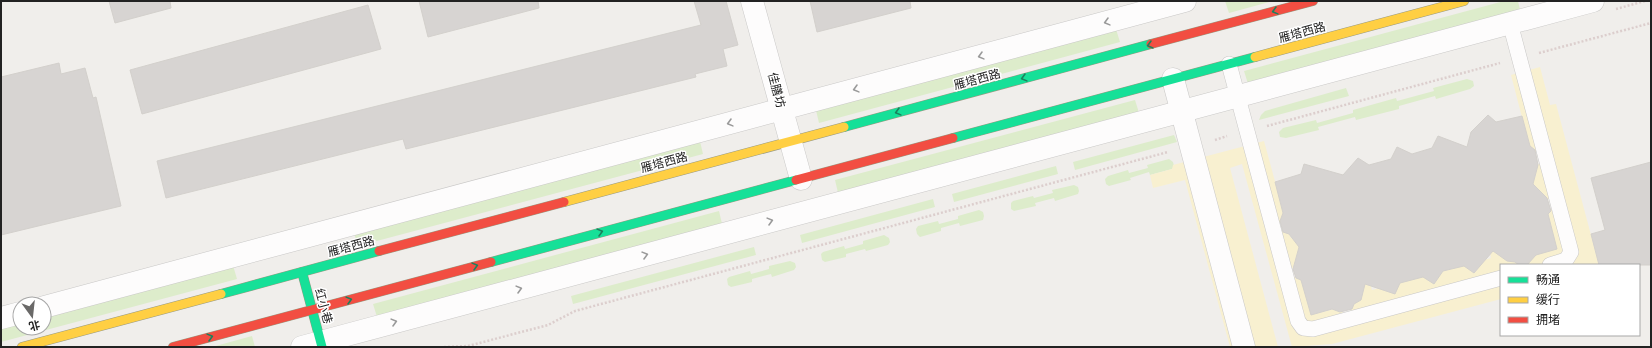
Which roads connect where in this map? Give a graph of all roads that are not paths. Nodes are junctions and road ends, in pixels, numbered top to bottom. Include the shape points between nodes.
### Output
1 (752, 1) edge
2 (1185, 1) edge
3 (1313, 1) edge
4 (1464, 1) edge
5 (1593, 1) edge
6 (1510, 23) junction
7 (1229, 64) junction
8 (1172, 79) junction
9 (1238, 96) junction
10 (782, 109) junction
11 (1181, 111) junction
12 (791, 141) junction
13 (801, 179) junction
14 (1553, 264) edge
15 (302, 272) junction
16 (1500, 278) edge
17 (52, 305) edge
18 (312, 310) junction
19 (12, 315) edge
20 (1, 318) edge
21 (315, 345) edge
22 (22, 347) edge
23 (172, 347) edge
24 (1244, 347) edge

1 - 10 street, 佳膳坊
2 -> 10 street
3 -> 12 main road, 雁塔西路
4 - 7 main road, 雁塔西路
5 - 6 street
6 - 9 street
6 - 14 lane via 1571,252 1566,260
7 - 8 main road, 雁塔西路
7 - 9 lane
8 - 11 street
8 - 13 main road, 雁塔西路
9 - 11 street
9 - 16 lane via 1298,320 1303,328 1313,329
10 - 12 street, 佳膳坊
10 -> 17 street
21 -> 11 street
11 - 24 street
12 - 13 street, 佳膳坊
12 - 15 main road, 雁塔西路
18 -> 13 main road, 雁塔西路
15 - 18 main road, 红小巷
15 - 22 main road, 雁塔西路
18 - 21 main road, 红小巷
23 -> 18 main road, 雁塔西路
19 - 20 street

